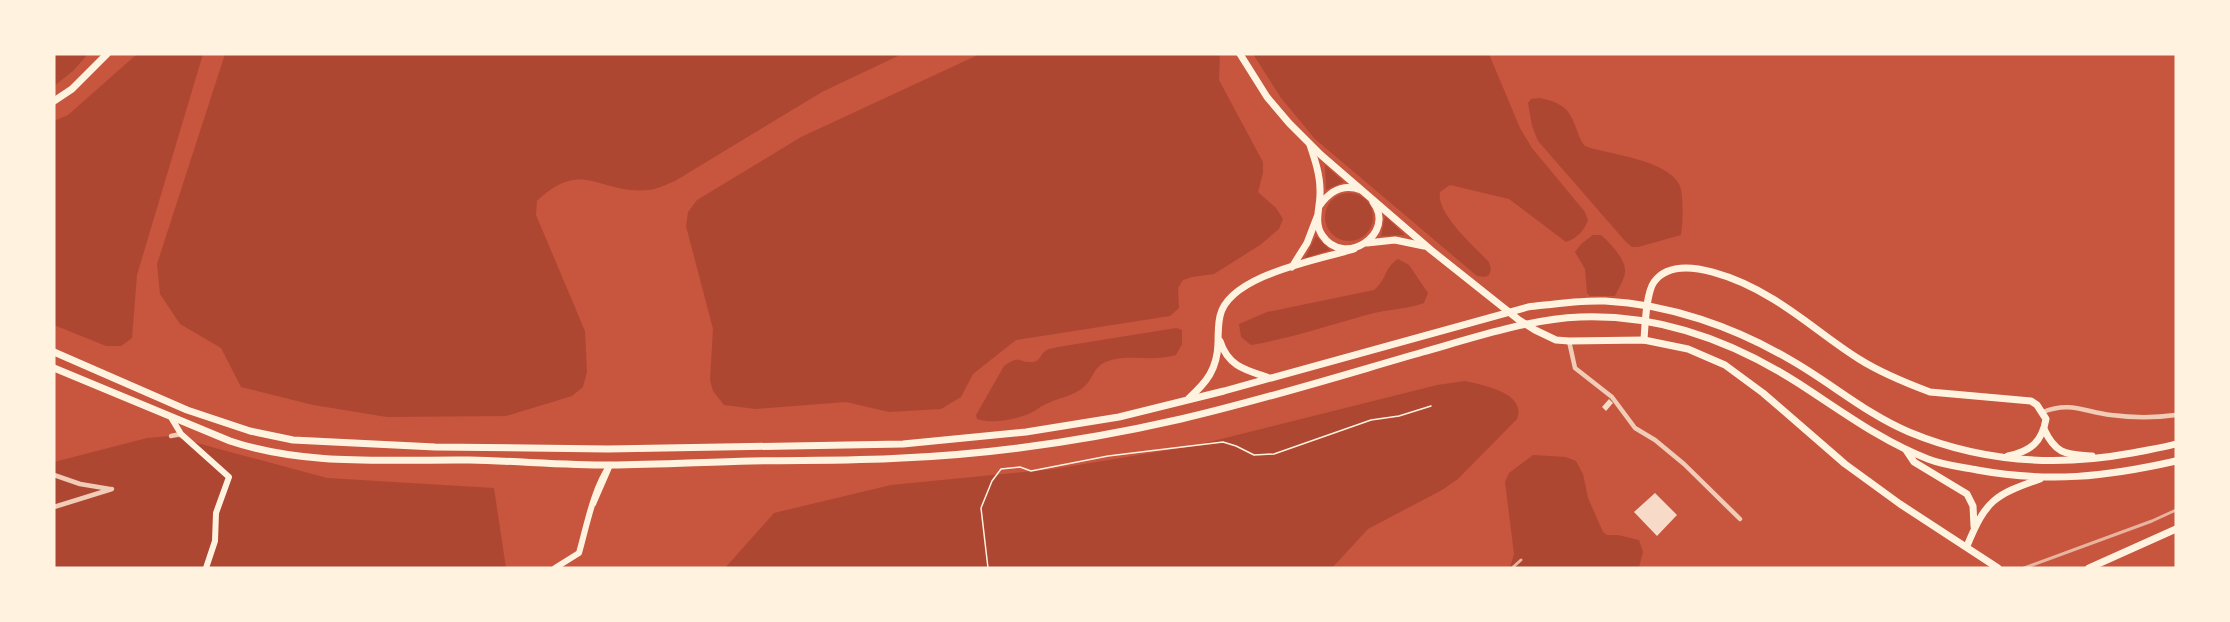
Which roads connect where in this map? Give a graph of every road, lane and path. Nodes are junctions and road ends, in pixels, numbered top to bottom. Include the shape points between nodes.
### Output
1 (107, 54) edge
2 (1240, 54) edge
3 (54, 101) edge
4 (1309, 143) junction
5 (1368, 194) junction
6 (1320, 205) junction
7 (1317, 217) junction
8 (1367, 243) junction
9 (1354, 249) junction
10 (1431, 250) junction
11 (1292, 267) junction
12 (1218, 335) junction
13 (1644, 340) junction
14 (1569, 342) junction
15 (54, 352) edge
16 (54, 368) edge
17 (1268, 377) junction
18 (1187, 400) junction
19 (1431, 406) dead end
20 (2043, 412) junction
21 (2176, 414) edge
22 (172, 418) junction
23 (2044, 429) junction
24 (181, 434) junction
25 (171, 436) dead end
26 (2176, 444) edge
27 (1904, 448) junction
28 (2000, 458) junction
29 (2104, 458) junction
30 (2176, 461) edge
31 (610, 465) junction
32 (54, 475) edge
33 (2044, 478) junction
34 (54, 507) edge
35 (1740, 519) dead end
36 (1974, 526) junction
37 (2176, 529) edge
38 (1967, 546) junction
39 (206, 568) edge
40 (555, 568) edge
41 (988, 568) edge
42 (1998, 568) edge
43 (2089, 568) edge

1 - 3 main road
2 - 4 main road via 1267,97
4 - 5 main road
4 - 6 main road via 1319,177
5 - 6 main road via 1346,187 1326,196
5 - 8 main road via 1379,219 1376,232
5 - 10 main road
6 - 7 main road
7 - 9 main road via 1328,242
7 - 11 main road
8 - 9 main road
8 - 10 main road via 1402,241
9 - 11 main road
10 - 14 main road via 1527,325 1556,340
11 - 12 main road via 1244,285 1232,295 1222,310
12 - 17 main road via 1226,356 1234,364
12 - 18 main road via 1214,370
13 - 14 main road
13 - 20 main road via 1651,288 1660,276 1681,268 1711,271 1773,299 1860,360 1896,378 1930,392 2031,401
13 - 38 main road via 1688,349 1725,365 1845,464
14 - 35 street via 1575,368 1612,397 1635,428 1684,464
15 - 18 main road via 187,410 234,426 293,440 362,445 618,449 903,444 1070,426
16 - 22 main road
17 - 18 main road
17 - 28 main road via 1528,307 1573,302 1628,303 1718,325 1789,358 1854,402 1909,432
19 - 41 path via 1371,420 1274,454 1254,455 1223,442 1108,456 1031,471 1020,467 1001,469 981,508
20 - 21 street via 2073,407 2147,419
20 - 23 main road
22 - 24 main road
22 - 31 main road via 247,447 311,457
23 - 28 main road via 2030,450
23 - 29 main road via 2057,450
24 - 25 street
24 - 39 main road via 229,477 216,513 215,541
26 - 29 main road
27 - 31 main road via 1744,352 1681,328 1626,317 1577,317 1455,342 1226,408 1051,445 904,458
27 - 33 main road via 1932,461 1997,474
27 - 36 main road via 1914,462 1967,494 1973,506
28 - 29 main road
30 - 33 main road via 2080,478
31 - 40 main road via 579,553
32 - 34 street via 112,489
33 - 36 main road via 2006,491 1993,500
36 - 38 main road
37 - 43 main road
38 - 42 main road

